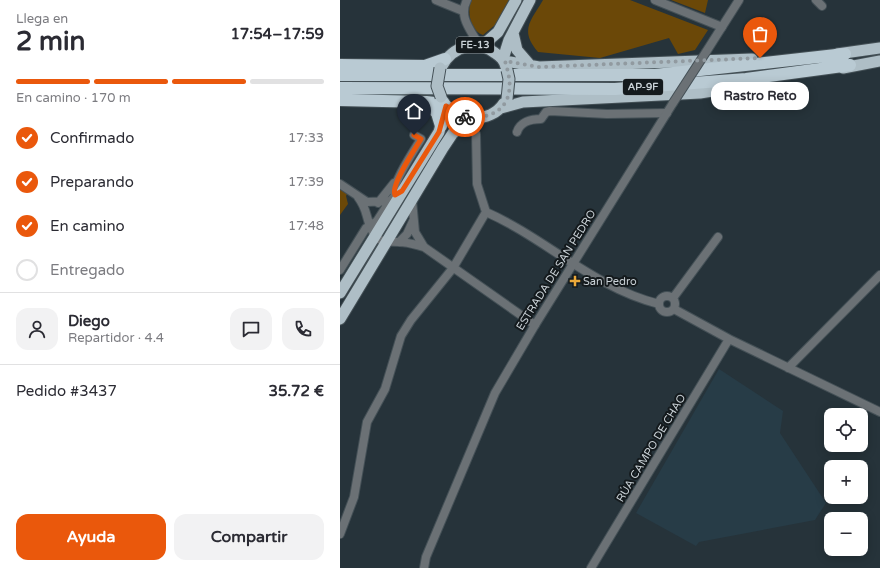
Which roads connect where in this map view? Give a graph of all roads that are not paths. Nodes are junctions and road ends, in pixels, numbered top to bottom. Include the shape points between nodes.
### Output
1 (436, 0) edge
2 (467, 0) edge
3 (516, 0) edge
4 (530, 0) edge
5 (655, 0) edge
6 (739, 0) edge
7 (816, 0) edge
8 (822, 6) dead end
9 (463, 11) junction
10 (468, 26) junction
11 (722, 27) junction
12 (513, 33) junction
13 (480, 45) junction
14 (465, 47) junction
15 (880, 48) edge
16 (845, 54) junction
17 (880, 61) edge
18 (505, 63) junction
19 (340, 65) edge
20 (530, 65) junction
21 (850, 65) junction
22 (440, 68) junction
23 (340, 75) edge
24 (340, 88) edge
25 (441, 99) junction
26 (340, 100) edge
27 (426, 102) junction
28 (504, 103) junction
29 (667, 113) junction
30 (473, 118) junction
31 (441, 126) junction
32 (517, 132) dead end
33 (476, 134) dead end
34 (414, 135) dead end
35 (340, 184) edge
36 (396, 192) junction
37 (358, 197) junction
38 (412, 200) junction
39 (378, 203) junction
40 (486, 212) junction
41 (413, 221) junction
42 (369, 222) junction
43 (375, 236) junction
44 (718, 237) dead end
45 (399, 242) junction
46 (387, 243) junction
47 (424, 247) junction
48 (573, 264) junction
49 (454, 268) junction
50 (340, 270) edge
51 (880, 275) edge
52 (340, 293) edge
53 (673, 298) junction
54 (659, 304) junction
55 (674, 308) junction
56 (340, 319) edge
57 (535, 325) junction
58 (728, 339) junction
59 (788, 368) junction
60 (880, 412) edge
61 (340, 534) edge
62 (424, 568) edge
63 (591, 568) edge

1 - 9 street
2 - 9 street
3 - 13 highway via 498,32
4 - 12 highway
5 - 11 street
6 - 11 street, ESTRADA DE SAN PEDRO
7 - 8 street
9 - 10 street
10 - 13 street
10 - 14 street
11 - 29 street, ESTRADA DE SAN PEDRO, bridge
12 - 18 highway
12 - 20 highway via 516,50
13 - 14 highway, FE-13
13 - 18 highway, FE-13 via 490,49
14 - 22 highway, FE-13 via 451,53
15 - 16 highway
16 - 20 highway via 650,64 539,67
16 - 22 highway, AP-9F via 655,75
17 - 21 highway
18 - 20 highway
18 - 28 highway, bridge via 509,79
19 - 22 highway
21 - 25 highway, AP-9F via 746,79
21 - 28 highway via 822,74 700,93
22 - 23 highway, AP-9F
22 - 25 highway, bridge via 437,86
24 - 25 highway, AP-9F
25 - 27 highway
25 - 30 highway via 463,116
25 - 31 highway
26 - 27 highway
27 - 31 highway via 437,113
28 - 30 highway via 489,116
29 - 32 street via 607,114 550,111 541,119 527,122 518,128
29 - 48 street, ESTRADA DE SAN PEDRO
30 - 38 highway via 453,133
31 - 36 highway
33 - 40 street via 477,184
34 - 36 street via 421,139
35 - 37 street
36 - 39 street
36 - 39 street
36 - 42 street via 377,221
36 - 43 highway
37 - 39 street via 367,202
37 - 42 street via 365,207
38 - 41 street
38 - 46 highway
39 - 42 street via 370,210
40 - 48 street via 505,220
40 - 49 street
41 - 45 street via 407,234
41 - 47 street via 418,239
42 - 43 street
42 - 50 street
43 - 46 street
43 - 52 highway
44 - 53 street
45 - 46 street
45 - 47 street
46 - 56 highway
47 - 49 street
48 - 54 street via 642,300
48 - 57 street, ESTRADA DE SAN PEDRO
49 - 57 street
49 - 61 street via 401,336 385,389 367,422 354,497
51 - 59 street
53 - 54 street via 664,296
53 - 55 street
54 - 55 street via 660,309 665,312 670,312
55 - 58 street
57 - 62 street, ESTRADA DE SAN PEDRO via 495,393 426,557
58 - 59 street
58 - 63 street, RÚA CAMPO DE CHAO
59 - 60 street

